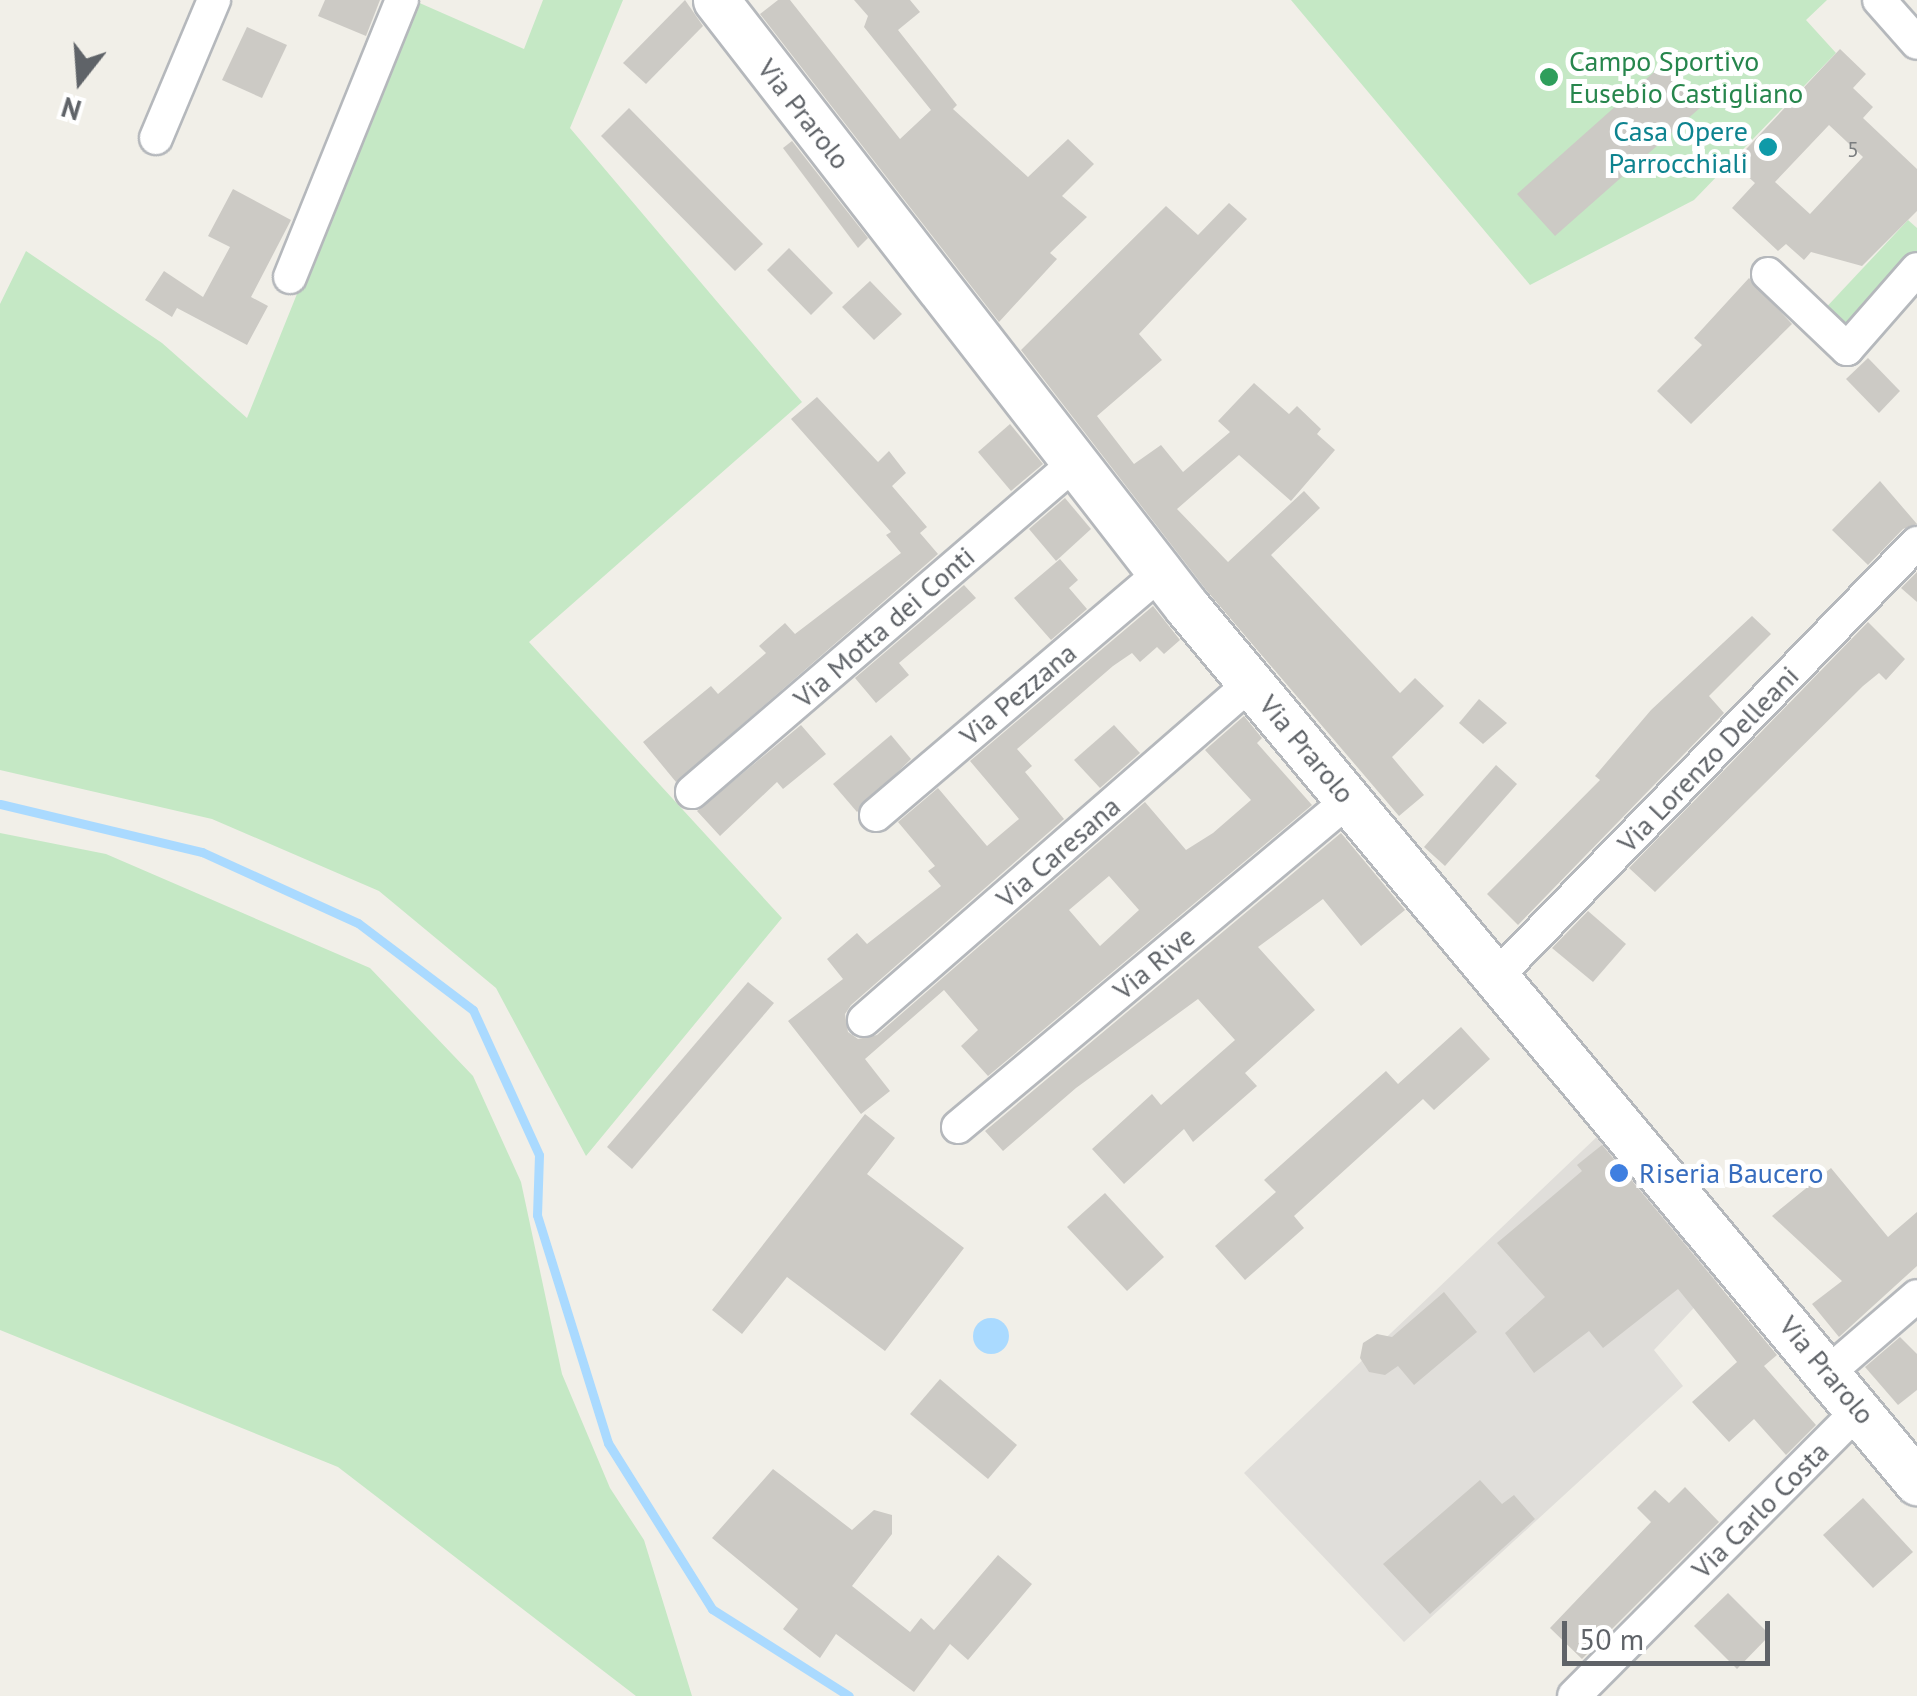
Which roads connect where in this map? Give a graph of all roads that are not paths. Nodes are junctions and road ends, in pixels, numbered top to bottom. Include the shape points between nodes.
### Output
1 (214, 0) edge
2 (402, 0) edge
3 (716, 0) edge
4 (1897, 8) edge
5 (1917, 43) edge
6 (156, 138) dead end
7 (1917, 269) edge
8 (1768, 274) dead end
9 (290, 277) dead end
10 (1076, 462) junction
11 (1917, 543) edge
12 (1160, 574) junction
13 (1252, 684) junction
14 (692, 792) dead end
15 (1350, 799) junction
16 (876, 815) dead end
17 (1498, 975) junction
18 (864, 1020) dead end
19 (958, 1127) dead end
20 (1917, 1296) edge
21 (1830, 1372) junction
22 (1860, 1409) junction
23 (1917, 1482) edge
24 (1574, 1696) edge

1 - 6 street
2 - 9 street
3 - 10 street, Via Prarolo
4 - 5 street
7 - 8 street via 1847,349
10 - 12 street, Via Prarolo
10 - 14 street, Via Motta dei Conti
11 - 17 street, Via Lorenzo Delleani
12 - 13 street, Via Prarolo
12 - 16 street, Via Pezzana
13 - 15 street, Via Prarolo
13 - 18 street, Via Caresana
15 - 17 street, Via Prarolo
15 - 19 street, Via Rive
17 - 21 street, Via Prarolo
20 - 21 street
21 - 22 street, Via Prarolo
22 - 23 street, Via Prarolo
22 - 24 street, Via Carlo Costa

